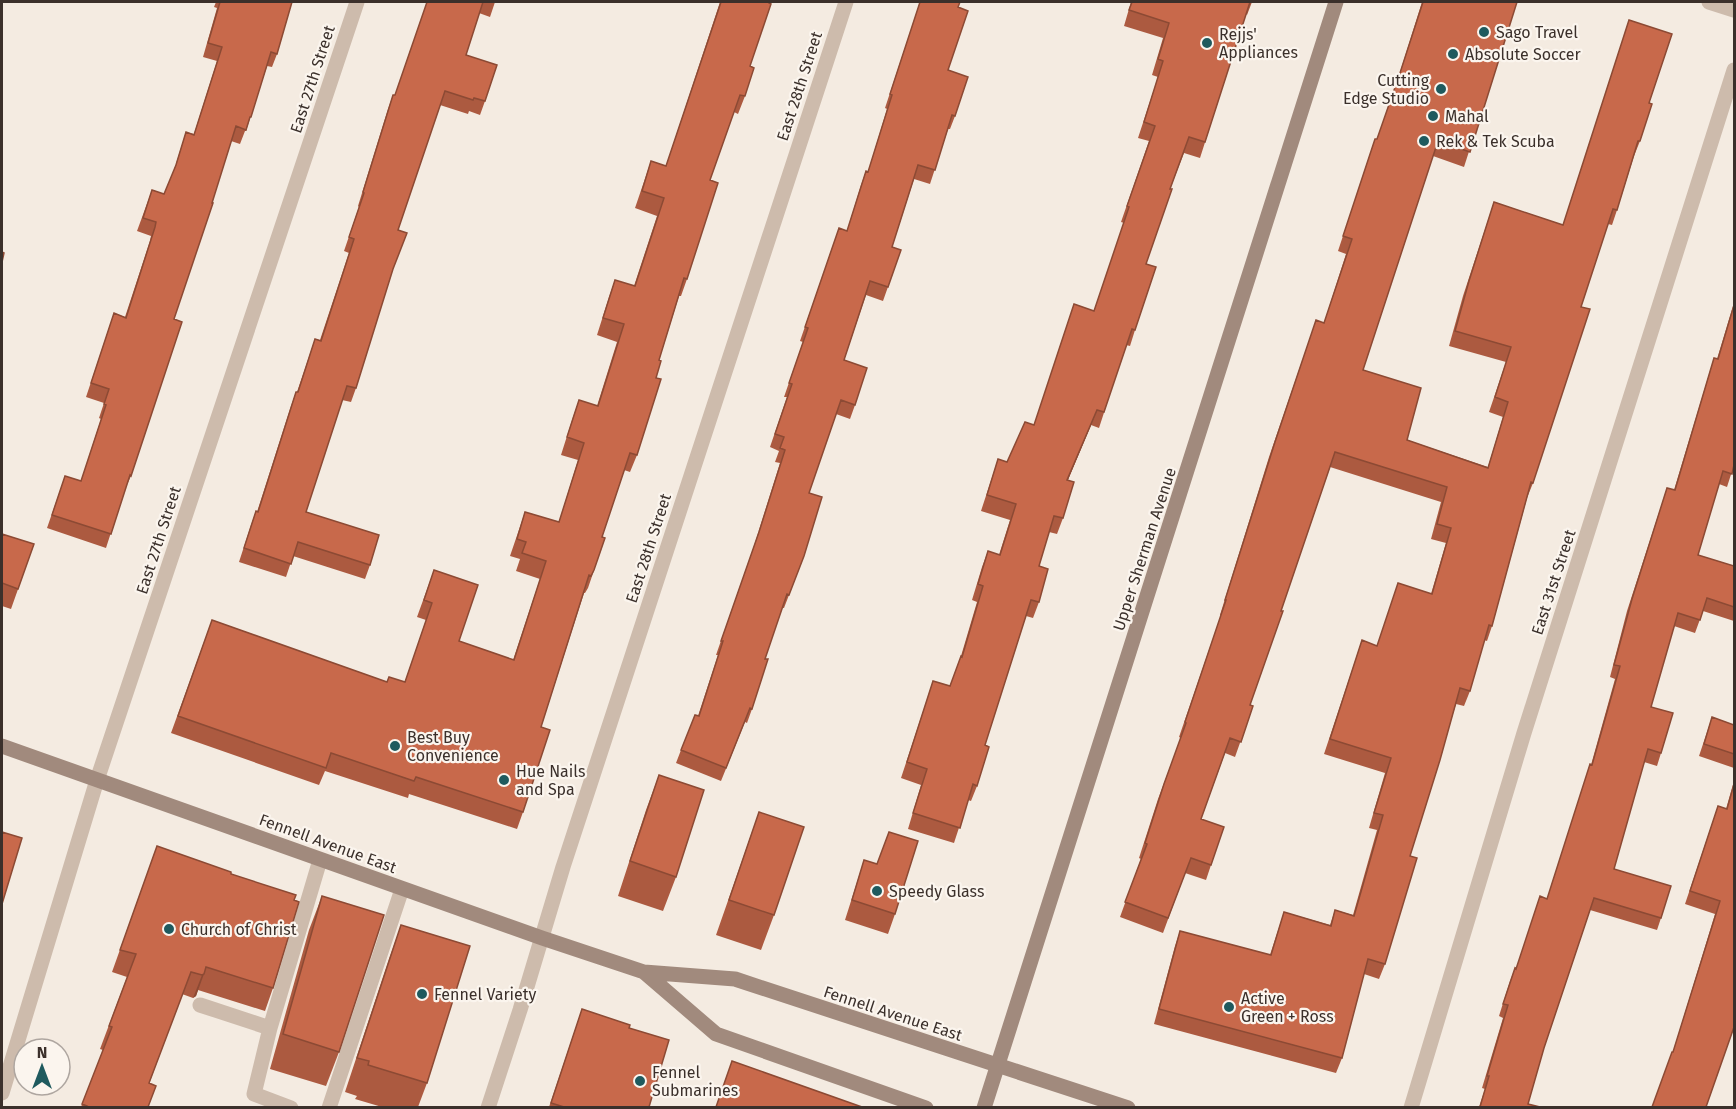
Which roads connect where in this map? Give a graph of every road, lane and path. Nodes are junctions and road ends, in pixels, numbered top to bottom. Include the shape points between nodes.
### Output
1 (357, 2) edge
2 (846, 2) edge
3 (1336, 2) edge
4 (1709, 2) edge
5 (1734, 10) edge
6 (1734, 70) edge
7 (2, 746) edge
8 (97, 780) junction
9 (320, 860) junction
10 (402, 889) junction
11 (542, 938) junction
12 (644, 972) junction
13 (200, 1005) dead end
14 (270, 1028) junction
15 (998, 1066) junction
16 (2, 1093) edge
17 (291, 1107) edge
18 (329, 1107) edge
19 (488, 1107) edge
20 (926, 1107) edge
21 (984, 1107) edge
22 (1128, 1107) edge
23 (1411, 1107) edge

1 - 8 street, East 27th Street
2 - 11 street, East 28th Street
3 - 15 main road, Upper Sherman Avenue
4 - 5 street
6 - 23 street, East 31st Street via 1524,733
7 - 8 main road, Fennell Avenue East
8 - 9 main road, Fennell Avenue East
8 - 16 street, East 27th Street
9 - 10 main road, Fennell Avenue East
9 - 14 street
10 - 11 main road, Fennell Avenue East
10 - 18 street
11 - 12 main road, Fennell Avenue East
11 - 19 street, East 28th Street
12 - 15 main road, Fennell Avenue East via 735,979
12 - 20 main road, Fennell Avenue East via 716,1035
13 - 14 street
14 - 17 street via 254,1094
15 - 21 main road, Upper Sherman Avenue
15 - 22 main road, Fennell Avenue East

